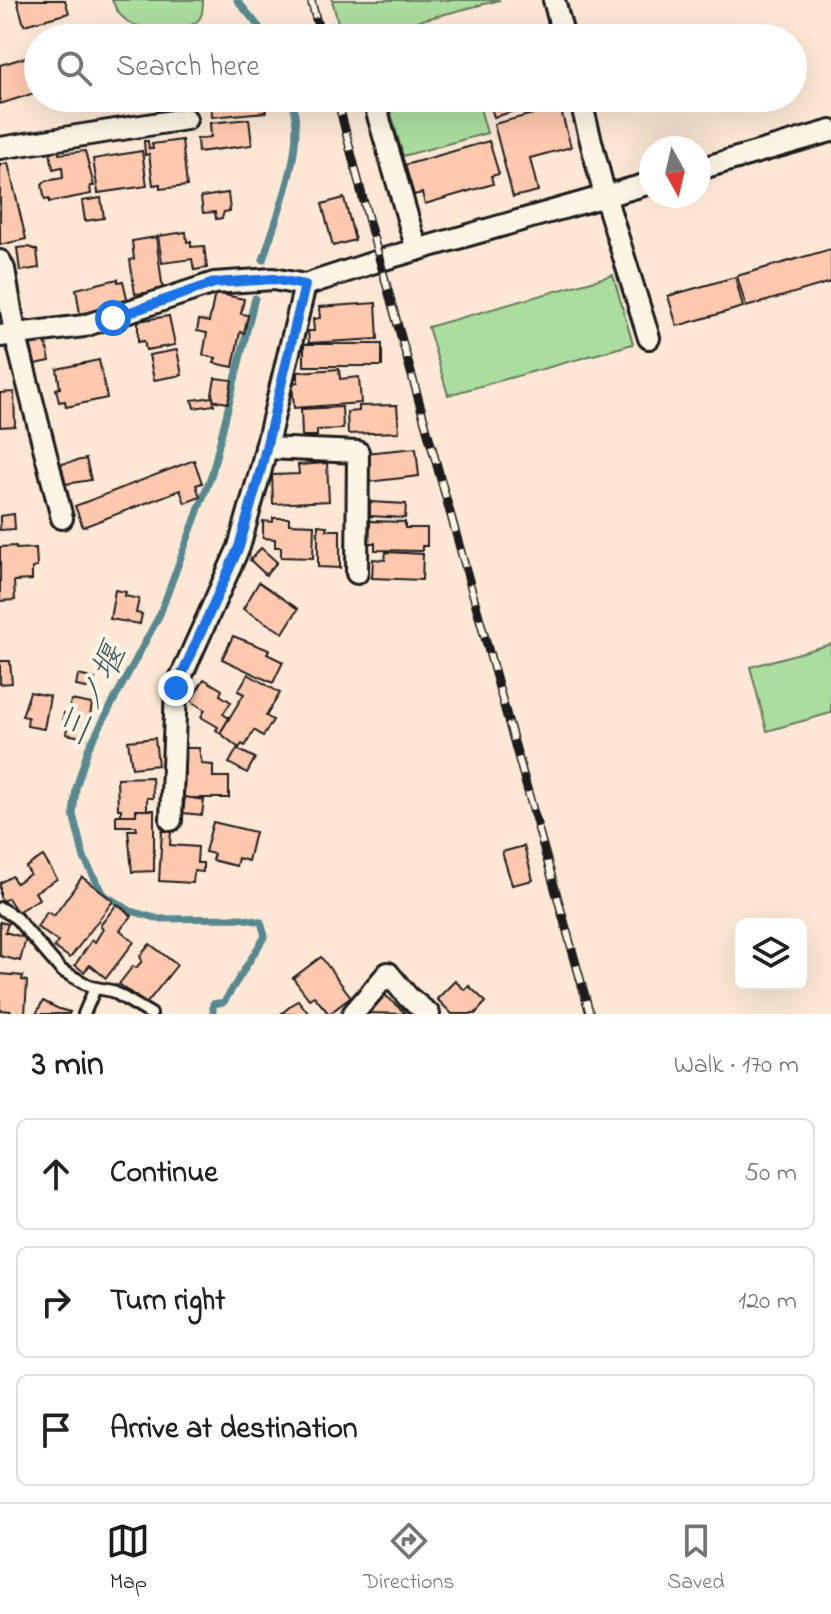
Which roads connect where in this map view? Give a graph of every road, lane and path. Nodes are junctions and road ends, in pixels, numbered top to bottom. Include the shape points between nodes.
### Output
1 (554, 0) edge
2 (560, 24) edge
3 (377, 112) dead end
4 (584, 112) edge
5 (186, 119) dead end
6 (831, 131) edge
7 (0, 148) edge
8 (711, 166) edge
9 (639, 186) edge
10 (605, 196) junction
11 (417, 250) junction
12 (0, 261) edge
13 (305, 285) junction
14 (8, 335) edge
15 (649, 338) dead end
16 (266, 448) junction
17 (62, 518) dead end
18 (357, 573) dead end
19 (171, 820) dead end
20 (0, 908) edge
21 (95, 988) junction
22 (84, 1014) edge
23 (151, 1014) edge
24 (353, 1014) edge
25 (429, 1014) edge

1 - 2 street
3 - 11 street
4 - 10 street
5 - 7 street
6 - 8 street
9 - 10 street
10 - 11 street
10 - 15 street
11 - 13 street
12 - 14 street
13 - 14 street via 273,279 214,283 84,326
13 - 16 street
14 - 17 street
16 - 18 street via 358,452
16 - 19 street via 239,547 176,688
20 - 21 lane via 16,918 61,970
21 - 22 lane
21 - 23 lane via 112,991
24 - 25 street via 388,973

